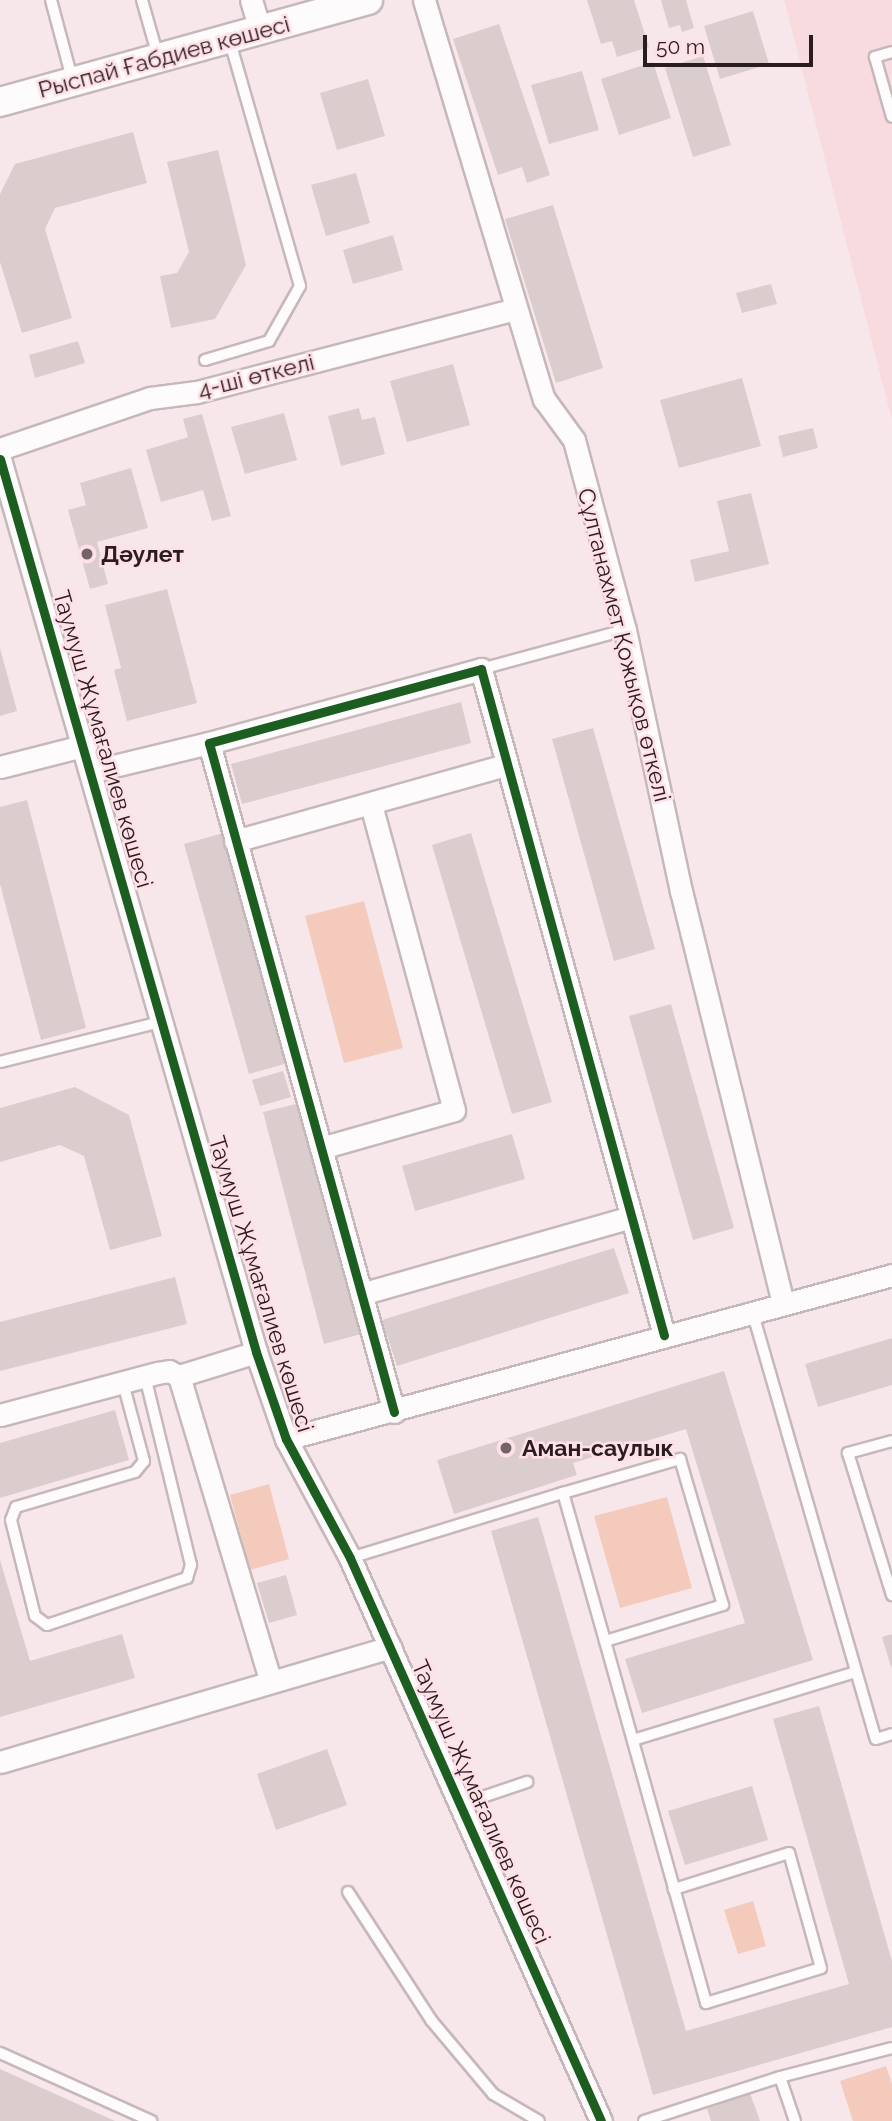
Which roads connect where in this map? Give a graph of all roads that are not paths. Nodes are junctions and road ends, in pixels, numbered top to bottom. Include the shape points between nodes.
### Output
1 (51, 0) edge
2 (142, 0) edge
3 (251, 0) edge
4 (369, 0) edge
5 (424, 0) edge
6 (260, 30) junction
7 (229, 39) junction
8 (892, 52) edge
9 (158, 58) junction
10 (73, 82) junction
11 (0, 102) edge
12 (892, 117) edge
13 (515, 309) junction
14 (205, 360) dead end
15 (0, 449) edge
16 (0, 459) edge
17 (625, 630) junction
18 (481, 669) junction
19 (209, 743) junction
20 (86, 745) junction
21 (505, 765) junction
22 (0, 767) edge
23 (93, 771) junction
24 (371, 805) junction
25 (234, 841) junction
26 (164, 1021) junction
27 (0, 1062) edge
28 (321, 1148) junction
29 (631, 1217) junction
30 (892, 1275) edge
31 (361, 1294) junction
32 (783, 1304) junction
33 (753, 1314) junction
34 (664, 1335) junction
35 (256, 1352) junction
36 (145, 1377) junction
37 (179, 1377) junction
38 (123, 1383) junction
39 (394, 1412) junction
40 (0, 1415) edge
41 (286, 1439) junction
42 (892, 1441) edge
43 (563, 1493) junction
44 (351, 1558) junction
45 (892, 1595) edge
46 (605, 1641) junction
47 (390, 1647) junction
48 (856, 1672) junction
49 (270, 1679) junction
50 (892, 1734) edge
51 (633, 1740) junction
52 (0, 1762) edge
53 (527, 1782) dead end
54 (461, 1804) junction
55 (674, 1889) junction
56 (348, 1892) dead end
57 (892, 2048) edge
58 (0, 2053) edge
59 (780, 2077) junction
60 (151, 2121) edge
61 (539, 2121) edge
62 (601, 2121) edge
63 (644, 2121) edge
64 (795, 2121) edge

1 - 10 lane
2 - 9 lane
3 - 6 street
4 - 6 street, Рыспай Ғабдиев көшесі
5 - 13 street, Сұлтанахмет Қожықов өткелі
6 - 7 street, Рыспай Ғабдиев көшесі
7 - 9 street, Рыспай Ғабдиев көшесі
7 - 14 lane via 300,286 269,341
8 - 12 lane via 875,57
9 - 10 street, Рыспай Ғабдиев көшесі
10 - 11 street, Рыспай Ғабдиев көшесі
13 - 15 street, 4-ші өткелі via 197,392 150,398
13 - 17 street, Сұлтанахмет Қожықов өткелі via 544,399 574,440
16 - 20 street, Таумуш Жұмағалиев көшесі
17 - 18 lane
17 - 32 street, Сұлтанахмет Қожықов өткелі via 681,891
18 - 19 street
18 - 21 street
19 - 23 street
19 - 25 street
20 - 22 street
20 - 23 street, Таумуш Жұмағалиев көшесі
21 - 24 street
21 - 29 street
23 - 26 street, Таумуш Жұмағалиев көшесі
24 - 25 street
24 - 28 street via 454,1110
25 - 28 street
26 - 27 lane
26 - 35 street, Таумуш Жұмағалиев көшесі
28 - 31 street
29 - 31 street
29 - 34 street
30 - 32 street
31 - 39 street
32 - 33 street
33 - 34 street
33 - 48 lane
34 - 39 street
35 - 37 street
35 - 41 street, Таумуш Жұмағалиев көшесі
36 - 37 street via 169,1371
36 - 38 street
36 - 38 lane via 191,1565 187,1578 47,1625 36,1616 11,1520 16,1507 135,1472 144,1461
37 - 49 street
38 - 40 street
39 - 41 street
41 - 44 street, Таумуш Жұмағалиев көшесі
42 - 45 lane via 848,1453
43 - 44 lane
43 - 46 lane
43 - 46 lane via 680,1459 723,1605
44 - 47 street, Таумуш Жұмағалиев көшесі
46 - 51 lane
47 - 49 street
47 - 54 street, Таумуш Жұмағалиев көшесі
48 - 50 lane via 876,1739
48 - 51 lane
49 - 52 street
51 - 55 lane
53 - 54 lane
54 - 62 street, Таумуш Жұмағалиев көшесі
55 - 55 lane via 706,2003 821,1968 789,1853
56 - 61 lane via 440,2031 494,2094
57 - 59 lane
58 - 60 lane
59 - 63 lane
59 - 64 lane

